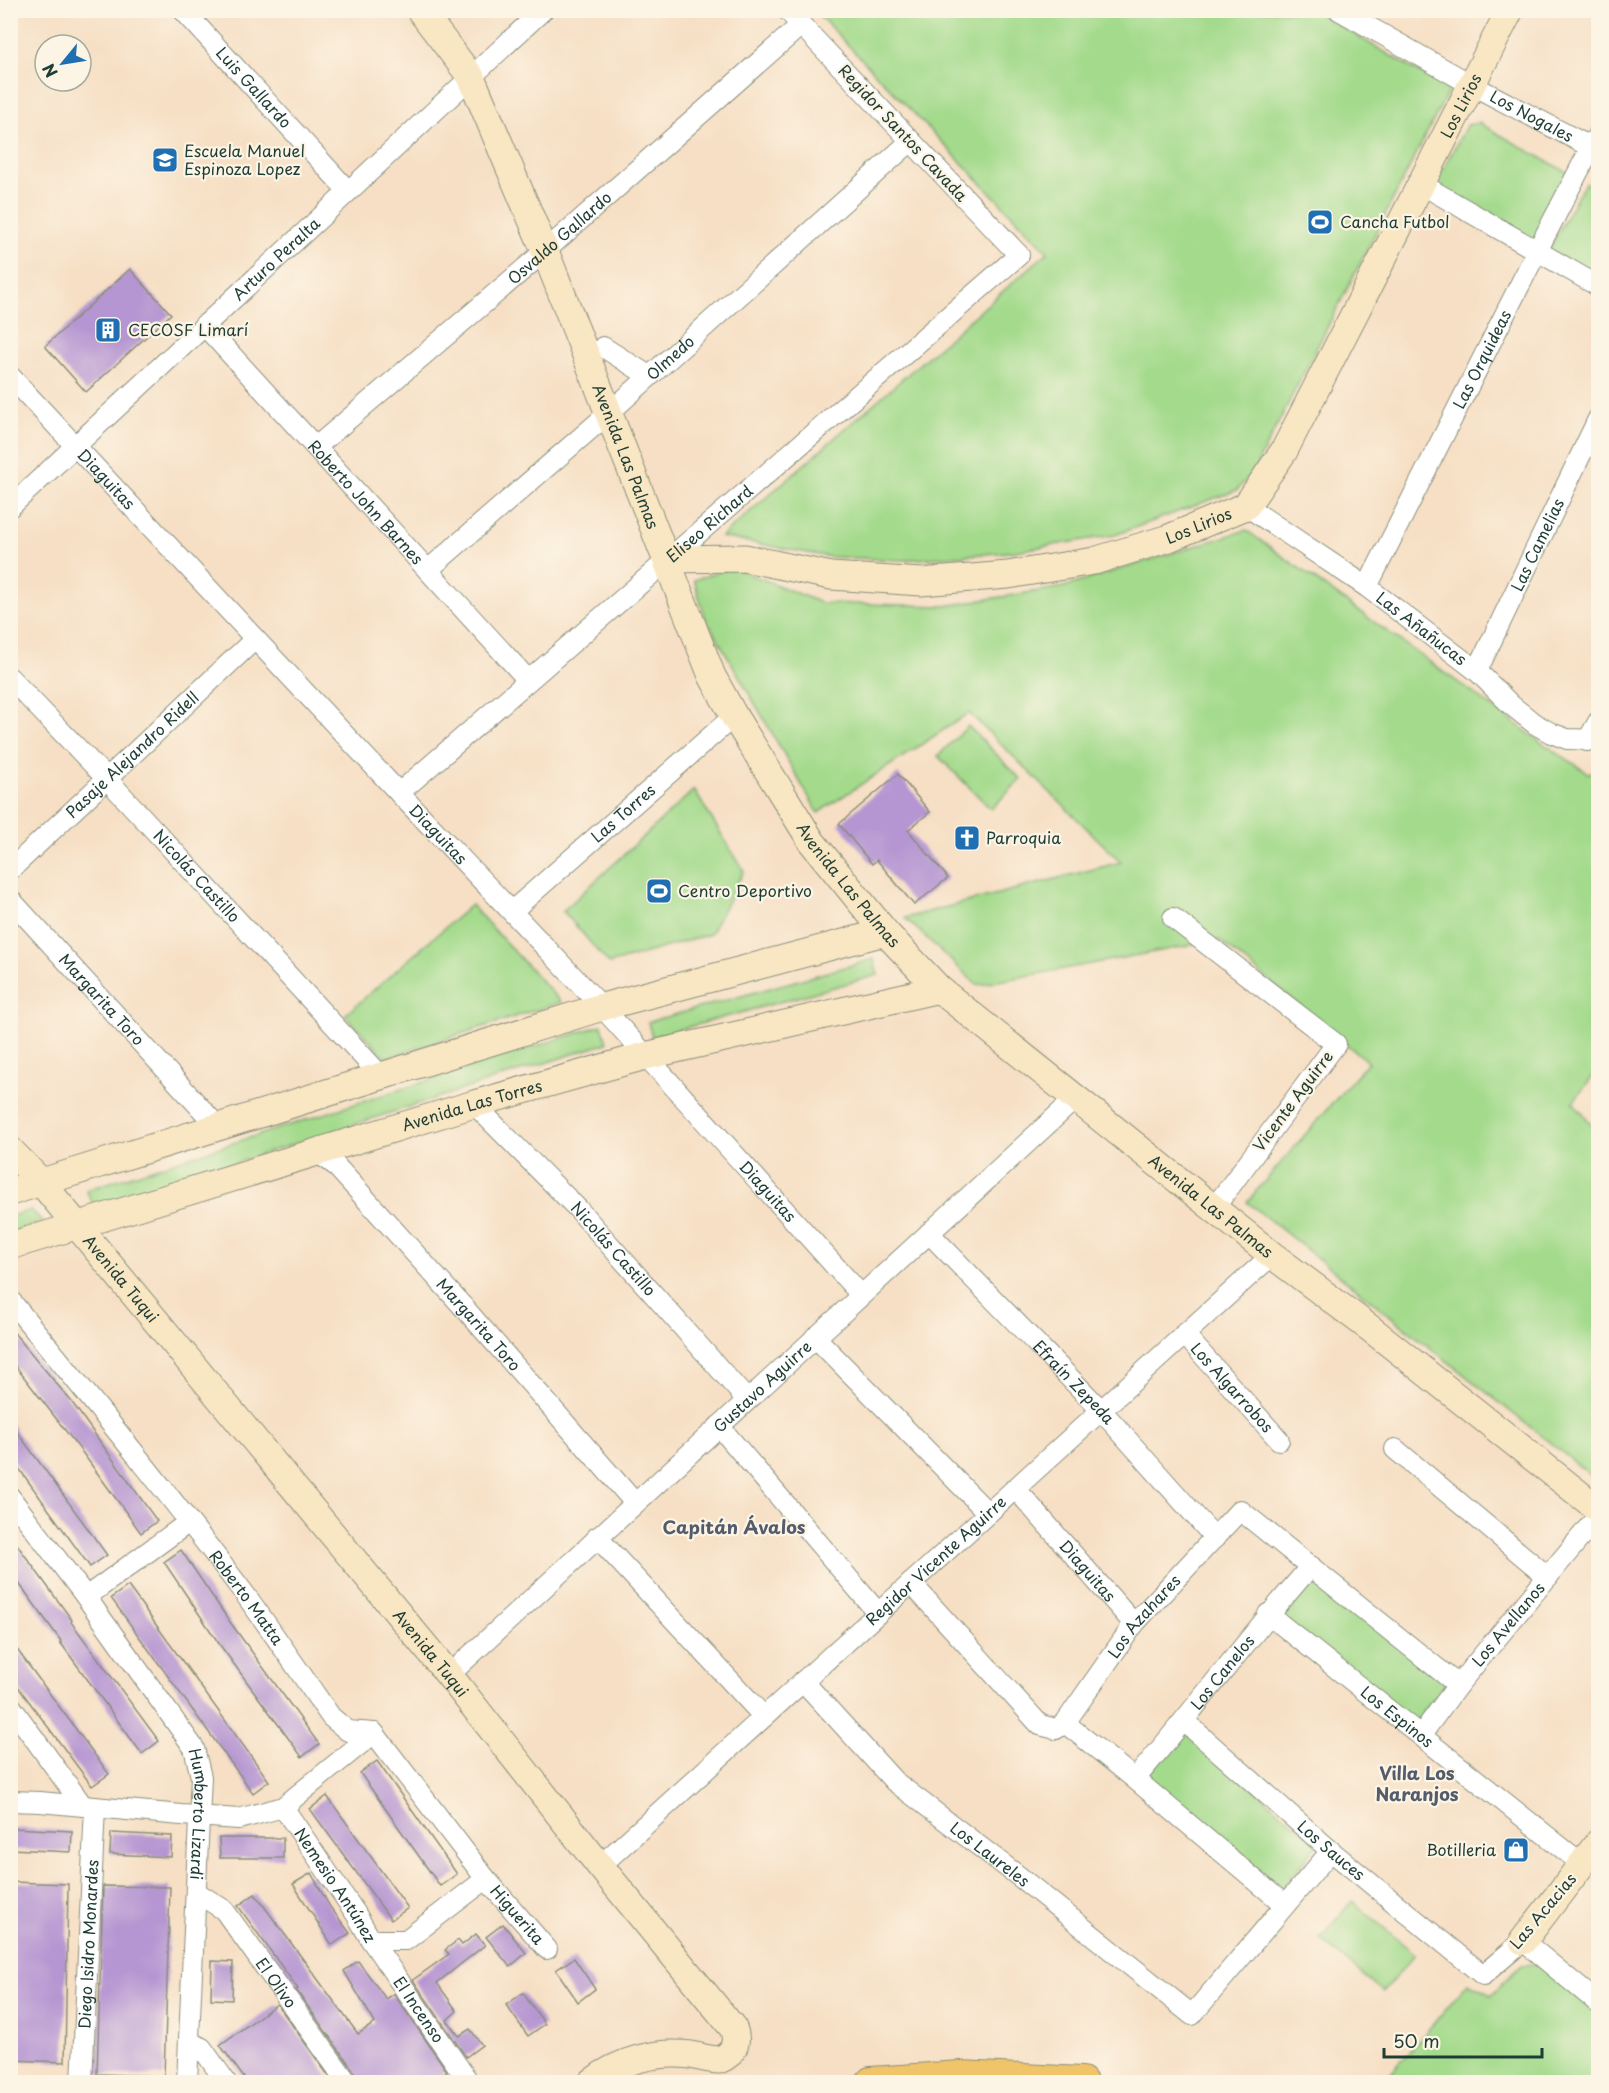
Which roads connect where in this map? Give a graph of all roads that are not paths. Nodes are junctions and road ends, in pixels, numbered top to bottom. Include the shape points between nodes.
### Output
1 (183, 10) edge
2 (420, 10) edge
3 (543, 10) edge
4 (1510, 10) edge
5 (1343, 12) edge
6 (794, 18) edge
7 (471, 77) junction
8 (1472, 85) junction
9 (911, 141) junction
10 (1596, 144) edge
11 (1421, 184) junction
12 (348, 191) junction
13 (545, 251) junction
14 (1537, 251) junction
15 (1019, 255) joint
16 (1599, 286) edge
17 (204, 325) junction
18 (603, 347) dead end
19 (10, 376) edge
20 (649, 376) junction
21 (610, 412) junction
22 (1599, 419) edge
23 (76, 447) junction
24 (316, 447) junction
25 (1246, 506) junction
26 (10, 507) edge
27 (668, 559) junction
28 (428, 570) junction
29 (1367, 587) junction
30 (255, 639) junction
31 (1477, 671) junction
32 (10, 678) edge
33 (528, 680) junction
34 (734, 716) junction
35 (1599, 722) edge
36 (1593, 741) edge
37 (107, 780) junction
38 (399, 793) junction
39 (10, 870) edge
40 (10, 899) edge
41 (512, 911) junction
42 (1173, 918) dead end
43 (885, 932) junction
44 (939, 989) junction
45 (602, 1007) junction
46 (645, 1056) junction
47 (381, 1076) junction
48 (1076, 1098) junction
49 (474, 1104) junction
50 (218, 1127) junction
51 (10, 1150) edge
52 (317, 1152) junction
53 (41, 1182) junction
54 (10, 1192) edge
55 (1215, 1208) junction
56 (76, 1226) junction
57 (929, 1233) junction
58 (10, 1246) edge
59 (1272, 1255) junction
60 (861, 1295) junction
61 (10, 1300) edge
62 (1184, 1334) junction
63 (815, 1337) junction
64 (747, 1400) junction
65 (1101, 1410) junction
66 (719, 1426) junction
67 (1279, 1440) dead end
68 (1395, 1449) dead end
69 (1015, 1488) junction
70 (10, 1497) edge
71 (635, 1503) junction
72 (1599, 1509) edge
73 (988, 1513) junction
74 (1599, 1516) edge
75 (189, 1522) junction
76 (597, 1537) junction
77 (1215, 1538) junction
78 (1311, 1566) junction
79 (1548, 1577) junction
80 (911, 1583) junction
81 (86, 1597) junction
82 (878, 1612) junction
83 (1268, 1614) junction
84 (1134, 1624) junction
85 (449, 1675) junction
86 (803, 1681) junction
87 (1458, 1686) junction
88 (10, 1705) edge
89 (764, 1717) junction
90 (1184, 1721) junction
91 (1060, 1726) junction
92 (374, 1733) junction
93 (1421, 1735) junction
94 (1135, 1779) junction
95 (10, 1801) edge
96 (89, 1806) junction
97 (283, 1807) junction
98 (198, 1816) junction
99 (1599, 1843) edge
100 (1331, 1851) junction
101 (1582, 1864) junction
102 (600, 1866) junction
103 (486, 1879) junction
104 (196, 1892) junction
105 (1285, 1905) junction
106 (371, 1940) junction
107 (1523, 1941) junction
108 (547, 1949) dead end
109 (1483, 1975) joint
110 (1599, 2003) edge
111 (189, 2041) junction
112 (468, 2080) dead end
113 (82, 2082) edge
114 (187, 2082) edge
115 (226, 2082) edge
116 (347, 2082) edge
117 (592, 2082) edge
118 (871, 2082) edge
119 (1082, 2082) edge

1 - 12 street, Luis Gallardo
2 - 7 street, Avenida Las Palmas
3 - 7 street, Arturo Peralta
4 - 8 street, Los Lirios
5 - 8 street, Los Nogales
6 - 9 street, Regidor Santos Cavada
6 - 13 street, Osvaldo Gallardo
7 - 12 street, Arturo Peralta
7 - 13 street, Avenida Las Palmas
8 - 10 street, Los Nogales
8 - 11 street, Los Lirios
9 - 15 street, Regidor Santos Cavada
9 - 20 street, Olmedo
10 - 14 street, Las Orquideas
11 - 14 street
11 - 25 street, Los Lirios via 1284,452
12 - 17 street, Arturo Peralta
13 - 21 street, Avenida Las Palmas
13 - 24 street, Osvaldo Gallardo
14 - 16 street
14 - 29 street, Las Orquideas
15 - 27 street, Eliseo Richard
17 - 23 street, Arturo Peralta
17 - 24 street, Roberto John Barnes
18 - 20 street
19 - 23 street, Diaguitas
20 - 21 street, Olmedo
21 - 27 street, Avenida Las Palmas
21 - 28 street, Olmedo
22 - 31 street, Las Camelias
23 - 26 street, Arturo Peralta
23 - 30 street, Diaguitas
24 - 28 street, Roberto John Barnes
25 - 27 street, Los Lirios via 1169,538 1094,561 1008,576 921,582 831,576 745,558
25 - 29 street, Las Añañucas
27 - 33 street, Eliseo Richard
27 - 34 street, Avenida Las Palmas via 712,676
28 - 33 street, Roberto John Barnes
29 - 31 street, Las Añañucas
30 - 37 street, Pasaje Alejandro Ridell
30 - 38 street, Diaguitas
31 - 36 street, Las Añañucas via 1511,705 1551,734 1567,740
32 - 37 street, Nicolás Castillo
33 - 38 street, Eliseo Richard
34 - 41 street, Las Torres
34 - 43 street, Avenida Las Palmas via 812,842
35 - 36 street
37 - 39 street, Pasaje Alejandro Ridell
37 - 47 street, Nicolás Castillo
38 - 41 street, Diaguitas
40 - 50 street, Margarita Toro
41 - 45 street, Diaguitas
42 - 55 street, Vicente Aguirre via 1336,1044
43 - 44 street, Avenida Las Palmas
43 - 45 street
44 - 46 street, Avenida Las Torres
44 - 48 street, Avenida Las Palmas
45 - 46 street, Diaguitas
45 - 47 street
46 - 49 street, Avenida Las Torres
46 - 60 street, Diaguitas
47 - 50 street
48 - 55 street, Avenida Las Palmas
48 - 57 street, Gustavo Aguirre
49 - 52 street, Avenida Las Torres
49 - 64 street, Nicolás Castillo via 578,1209
50 - 53 street
51 - 53 street, Avenida Tuqui
52 - 56 street, Avenida Las Torres
52 - 71 street, Margarita Toro via 334,1165 467,1311
53 - 54 street
53 - 56 street, Avenida Tuqui
55 - 59 street, Avenida Las Palmas
56 - 58 street, Avenida Las Torres
56 - 85 street, Avenida Tuqui
57 - 60 street, Gustavo Aguirre
57 - 65 street, Efraín Zepeda
59 - 62 street, Regidor Vicente Aguirre
59 - 72 street, Avenida Las Palmas
60 - 63 street, Gustavo Aguirre
61 - 75 street, Roberto Matta
62 - 65 street, Regidor Vicente Aguirre
62 - 67 street, Los Algarrobos
63 - 64 street, Gustavo Aguirre
63 - 73 street
64 - 66 street, Gustavo Aguirre
65 - 69 street, Regidor Vicente Aguirre
65 - 77 street, Efraín Zepeda
66 - 71 street, Gustavo Aguirre
66 - 82 street
68 - 79 street
69 - 73 street, Regidor Vicente Aguirre
69 - 84 street, Diaguitas
70 - 81 street, Humberto Lizardi
71 - 76 street, Gustavo Aguirre
73 - 80 street, Regidor Vicente Aguirre
74 - 79 street, Los Avellanos
75 - 81 street
75 - 92 street, Roberto Matta via 331,1717 348,1731
76 - 85 street, Gustavo Aguirre
76 - 89 street
77 - 78 street, Los Azahares via 1240,1510
77 - 84 street, Los Azahares
78 - 83 street, Los Canelos
78 - 87 street
79 - 87 street, Los Avellanos
80 - 82 street, Regidor Vicente Aguirre
80 - 91 street via 1040,1725
81 - 98 street, Humberto Lizardi via 194,1748 201,1777
82 - 86 street, Regidor Vicente Aguirre
83 - 90 street, Los Canelos
83 - 93 street, Los Espinos
84 - 91 street, Los Azahares
85 - 102 street, Avenida Tuqui
86 - 89 street, Regidor Vicente Aguirre
86 - 105 street, Los Laureles via 894,1781 1192,2015
87 - 93 street, Los Avellanos
88 - 96 street
89 - 102 street, Regidor Vicente Aguirre
90 - 94 street, Los Canelos
90 - 100 street, Los Sauces
91 - 94 street
92 - 97 street
92 - 103 street
93 - 101 street, Los Espinos
94 - 105 street
95 - 96 street
96 - 98 street
96 - 113 street, Diego Isidro Monardes
97 - 98 street via 238,1819
97 - 106 street, Nemesio Antúnez
98 - 104 street, Humberto Lizardi
99 - 101 street, Las Acacias
100 - 105 street
100 - 109 street, Los Sauces
101 - 107 street, Las Acacias
102 - 117 street, Avenida Tuqui via 733,2028 736,2041 731,2053 719,2060 672,2054 653,2056 616,2067
103 - 106 street, Nemesio Antúnez via 406,1940
103 - 108 street, Higuerita
104 - 111 street, Humberto Lizardi
104 - 116 street, El Olivo via 224,1910
106 - 112 street, El Incenso
107 - 109 street, Las Acacias
107 - 110 street
111 - 114 street, Humberto Lizardi
111 - 115 street via 202,2048
118 - 119 main road via 961,2076

